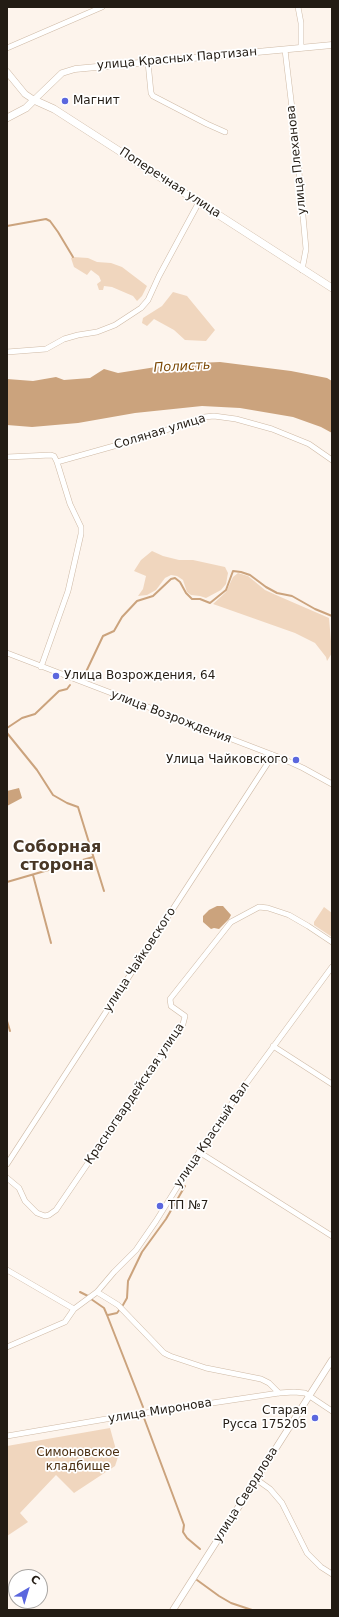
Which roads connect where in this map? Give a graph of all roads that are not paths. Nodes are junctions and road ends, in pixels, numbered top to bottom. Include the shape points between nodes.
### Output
1 (102, 7) edge
2 (298, 7) edge
3 (332, 45) edge
4 (7, 48) edge
5 (301, 48) junction
6 (285, 50) junction
7 (148, 62) junction
8 (7, 72) edge
9 (34, 100) junction
10 (7, 118) edge
11 (225, 132) dead end
12 (199, 202) junction
13 (302, 270) junction
14 (332, 288) edge
15 (7, 352) edge
16 (7, 456) edge
17 (332, 460) edge
18 (57, 462) junction
19 (7, 653) edge
20 (41, 667) junction
21 (272, 755) junction
22 (332, 784) edge
23 (332, 942) edge
24 (332, 967) edge
25 (273, 1046) junction
26 (332, 1084) edge
27 (199, 1152) junction
28 (7, 1164) edge
29 (7, 1178) edge
30 (332, 1236) edge
31 (7, 1270) edge
32 (97, 1292) junction
33 (74, 1308) junction
34 (7, 1347) edge
35 (332, 1360) edge
36 (280, 1393) junction
37 (308, 1395) junction
38 (332, 1410) edge
39 (7, 1436) edge
40 (256, 1479) junction
41 (332, 1574) edge
42 (173, 1610) edge

1 - 4 street
2 - 5 street
3 - 5 street, улица Красных Партизан
5 - 6 street, улица Красных Партизан
6 - 7 street, улица Красных Партизан
6 - 13 street, улица Плеханова via 306,249
7 - 9 street, улица Красных Партизан via 69,70 62,73
7 - 11 street via 153,96
8 - 9 street via 24,94
9 - 10 main road via 26,108
9 - 12 main road, Поперечная улица via 67,117
12 - 13 main road, Поперечная улица
12 - 15 street via 148,300 141,308 115,325 97,332 71,337 46,349
13 - 14 main road, Поперечная улица
16 - 18 street via 51,455
17 - 18 street, Соляная улица via 309,444 272,428 214,416
18 - 20 street via 70,504 81,527 81,534 68,591
19 - 20 street, улица Возрождения
20 - 21 street, улица Возрождения
21 - 22 street, улица Возрождения
21 - 28 street, улица Чайковского
23 - 29 street, Красногвардейская улица via 302,922 275,909 258,907 231,922 170,999 171,1006 185,1016 183,1024 56,1210 45,1216 37,1213 25,1201 19,1188
24 - 25 street, улица Красный Вал
25 - 26 street
25 - 27 street, улица Красный Вал
27 - 30 street
27 - 32 street, улица Красный Вал via 136,1250
31 - 33 street
32 - 33 street, улица Красный Вал
32 - 36 street via 118,1305 164,1353 206,1368 261,1379
33 - 34 street, улица Красный Вал via 70,1317 59,1326
35 - 37 street, улица Свердлова
36 - 37 street, улица Миронова
36 - 39 street, улица Миронова
37 - 38 street, улица Миронова
37 - 40 street, улица Свердлова
40 - 41 street via 270,1489 282,1503 307,1553
40 - 42 street, улица Свердлова

